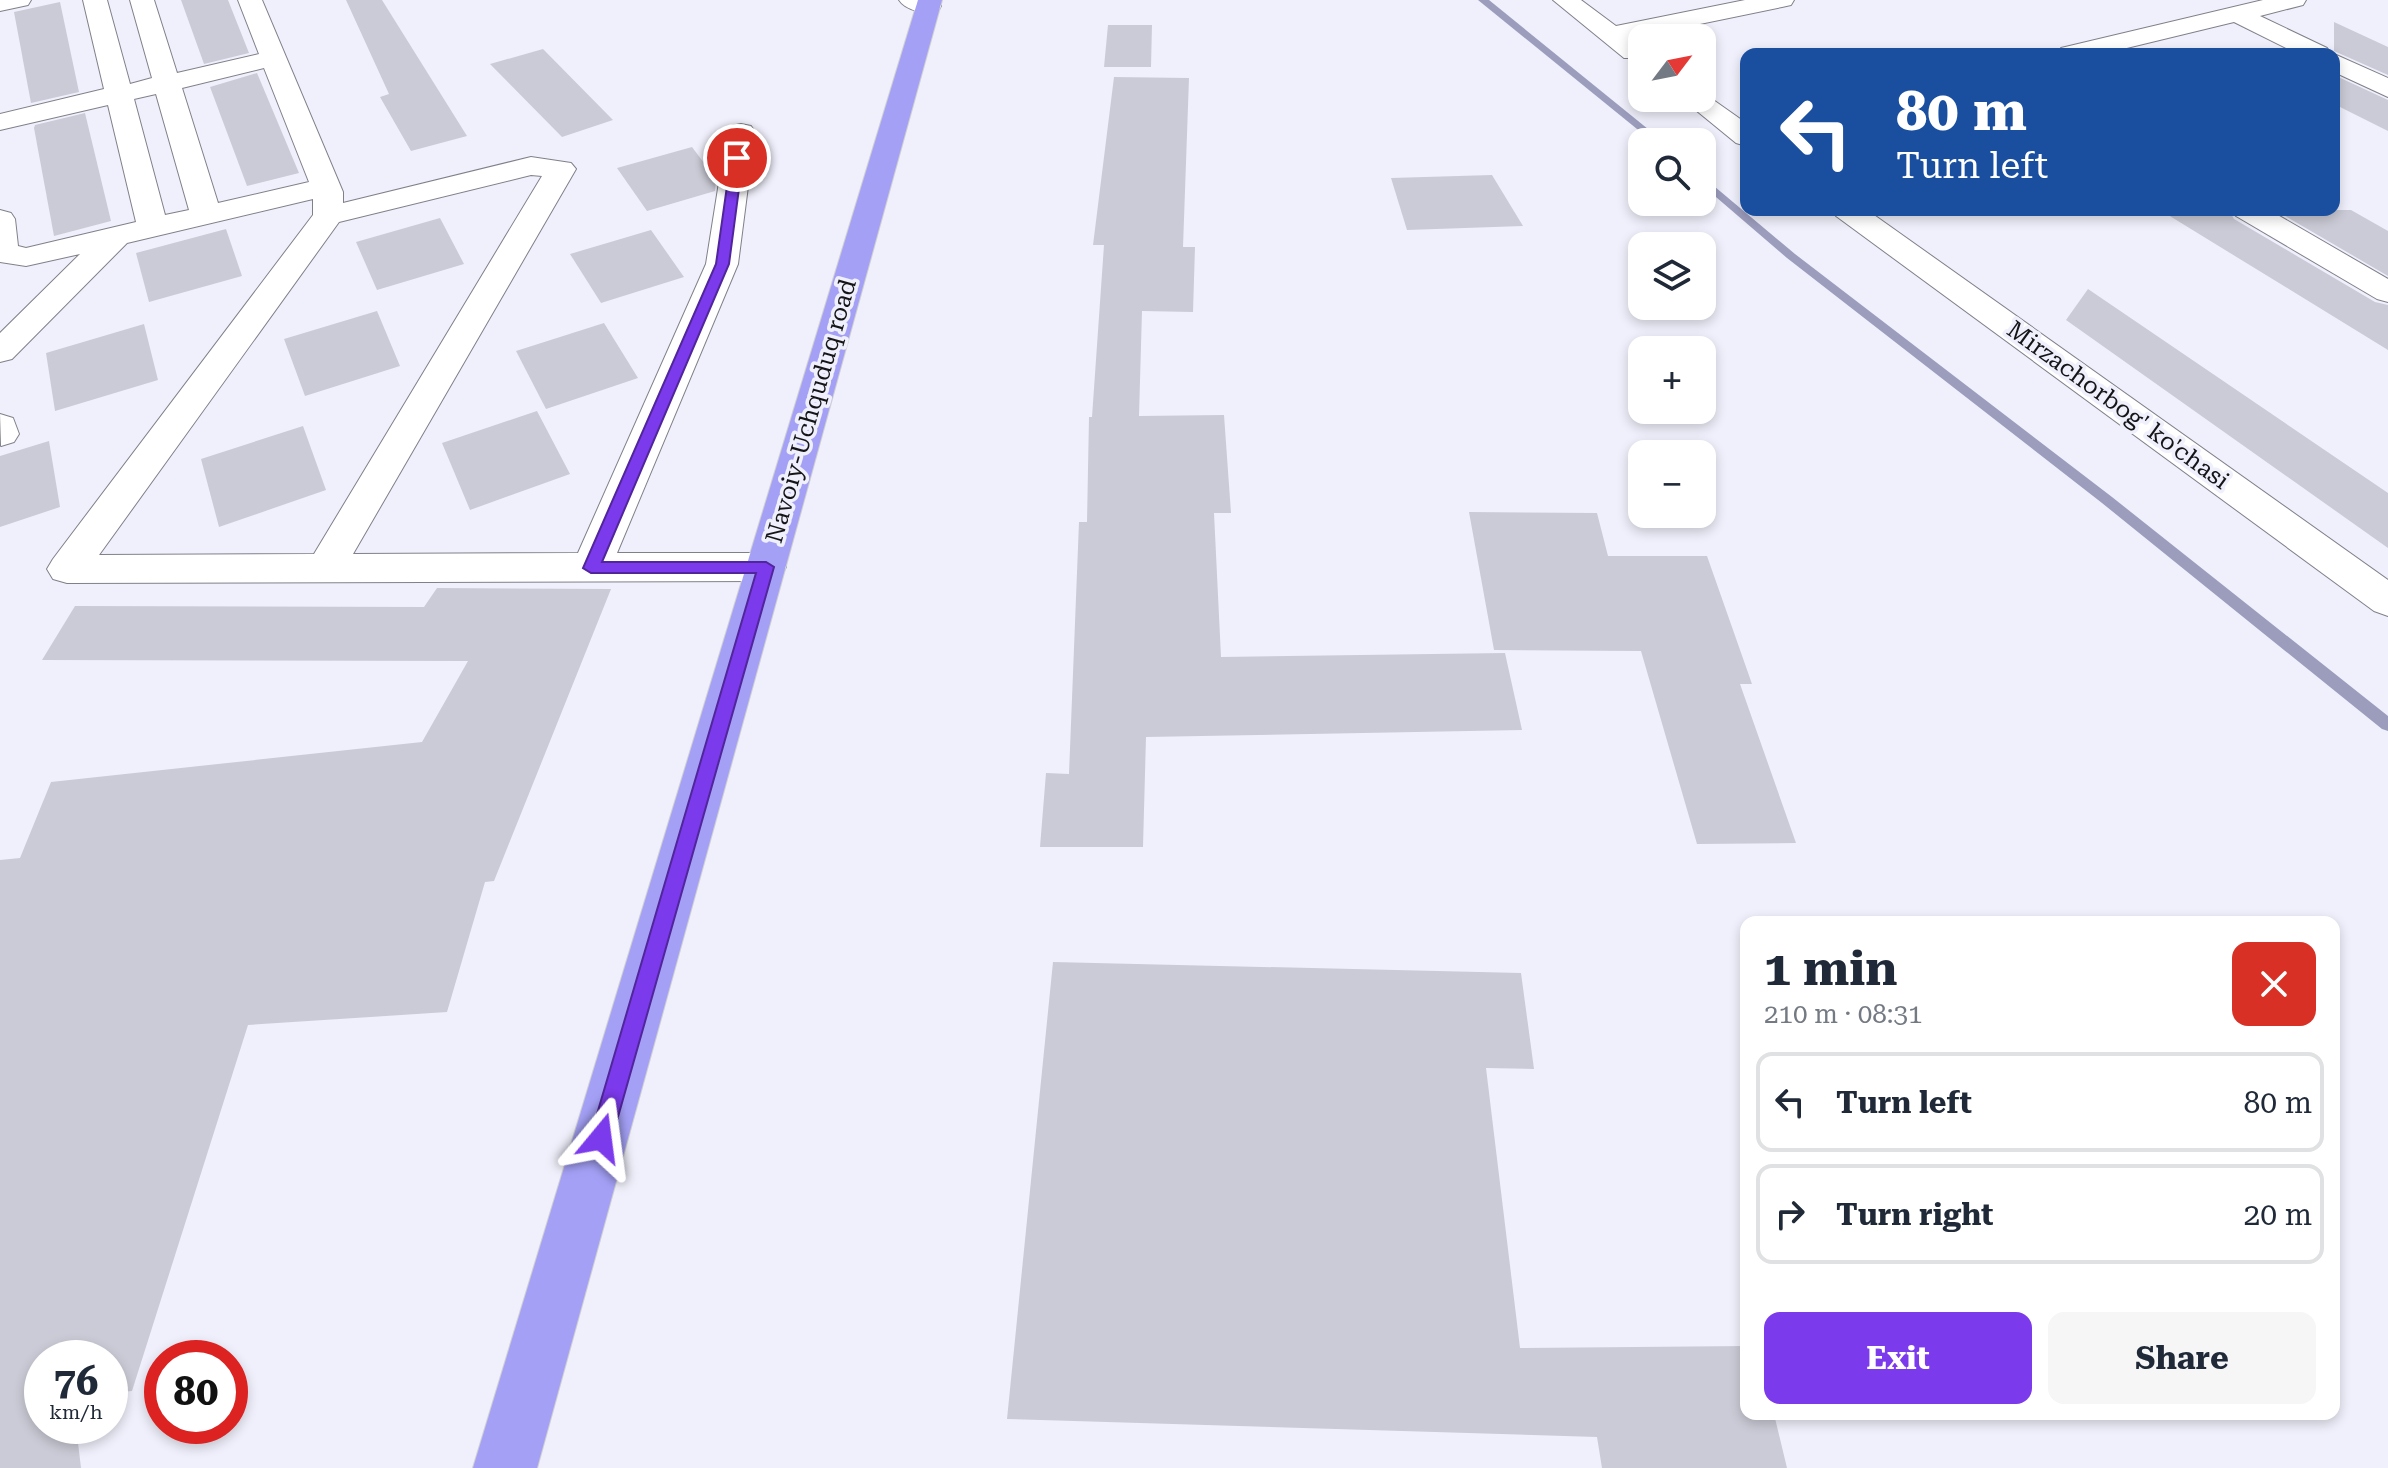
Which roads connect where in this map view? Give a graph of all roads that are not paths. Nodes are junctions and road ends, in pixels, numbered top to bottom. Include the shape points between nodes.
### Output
1 (19, 0) edge
2 (95, 0) edge
3 (142, 0) edge
4 (250, 0) edge
5 (1565, 0) edge
6 (1782, 0) edge
7 (2294, 0) edge
8 (923, 2) edge
9 (0, 4) edge
10 (2237, 14) junction
11 (1611, 35) junction
12 (1628, 48) edge
13 (2095, 48) edge
14 (2306, 48) edge
15 (274, 58) junction
16 (2340, 65) edge
17 (167, 83) junction
18 (2388, 89) edge
19 (119, 94) junction
20 (1714, 112) edge
21 (0, 122) edge
22 (1740, 131) edge
23 (741, 132) dead end
24 (327, 202) junction
25 (206, 215) junction
26 (1855, 216) edge
27 (2257, 216) edge
28 (0, 219) edge
29 (153, 227) junction
30 (116, 236) junction
31 (2388, 292) edge
32 (0, 352) edge
33 (0, 426) edge
34 (1, 434) edge
35 (766, 567) junction
36 (591, 568) junction
37 (325, 569) junction
38 (2388, 601) edge
39 (505, 1468) edge

1 - 9 street
2 - 19 street
3 - 17 street
4 - 15 street
5 - 11 street
6 - 11 street
7 - 10 street
8 - 35 highway, Navoiy-Uchquduq road
10 - 13 street
10 - 14 street
11 - 12 street
15 - 17 street
15 - 24 street
16 - 18 street
17 - 19 street
17 - 25 street
19 - 21 street
19 - 29 street
20 - 22 street
23 - 36 street via 722,264
24 - 25 street
24 - 37 street via 531,166 561,169
24 - 37 street via 67,569
25 - 29 street
26 - 38 street, Mirzachorbog' ko'chasi
27 - 31 street
28 - 30 street via 3,253 26,257
29 - 30 street
30 - 32 street
33 - 34 street
35 - 36 street
35 - 39 highway, Navoiy-Uchquduq road
36 - 37 street

